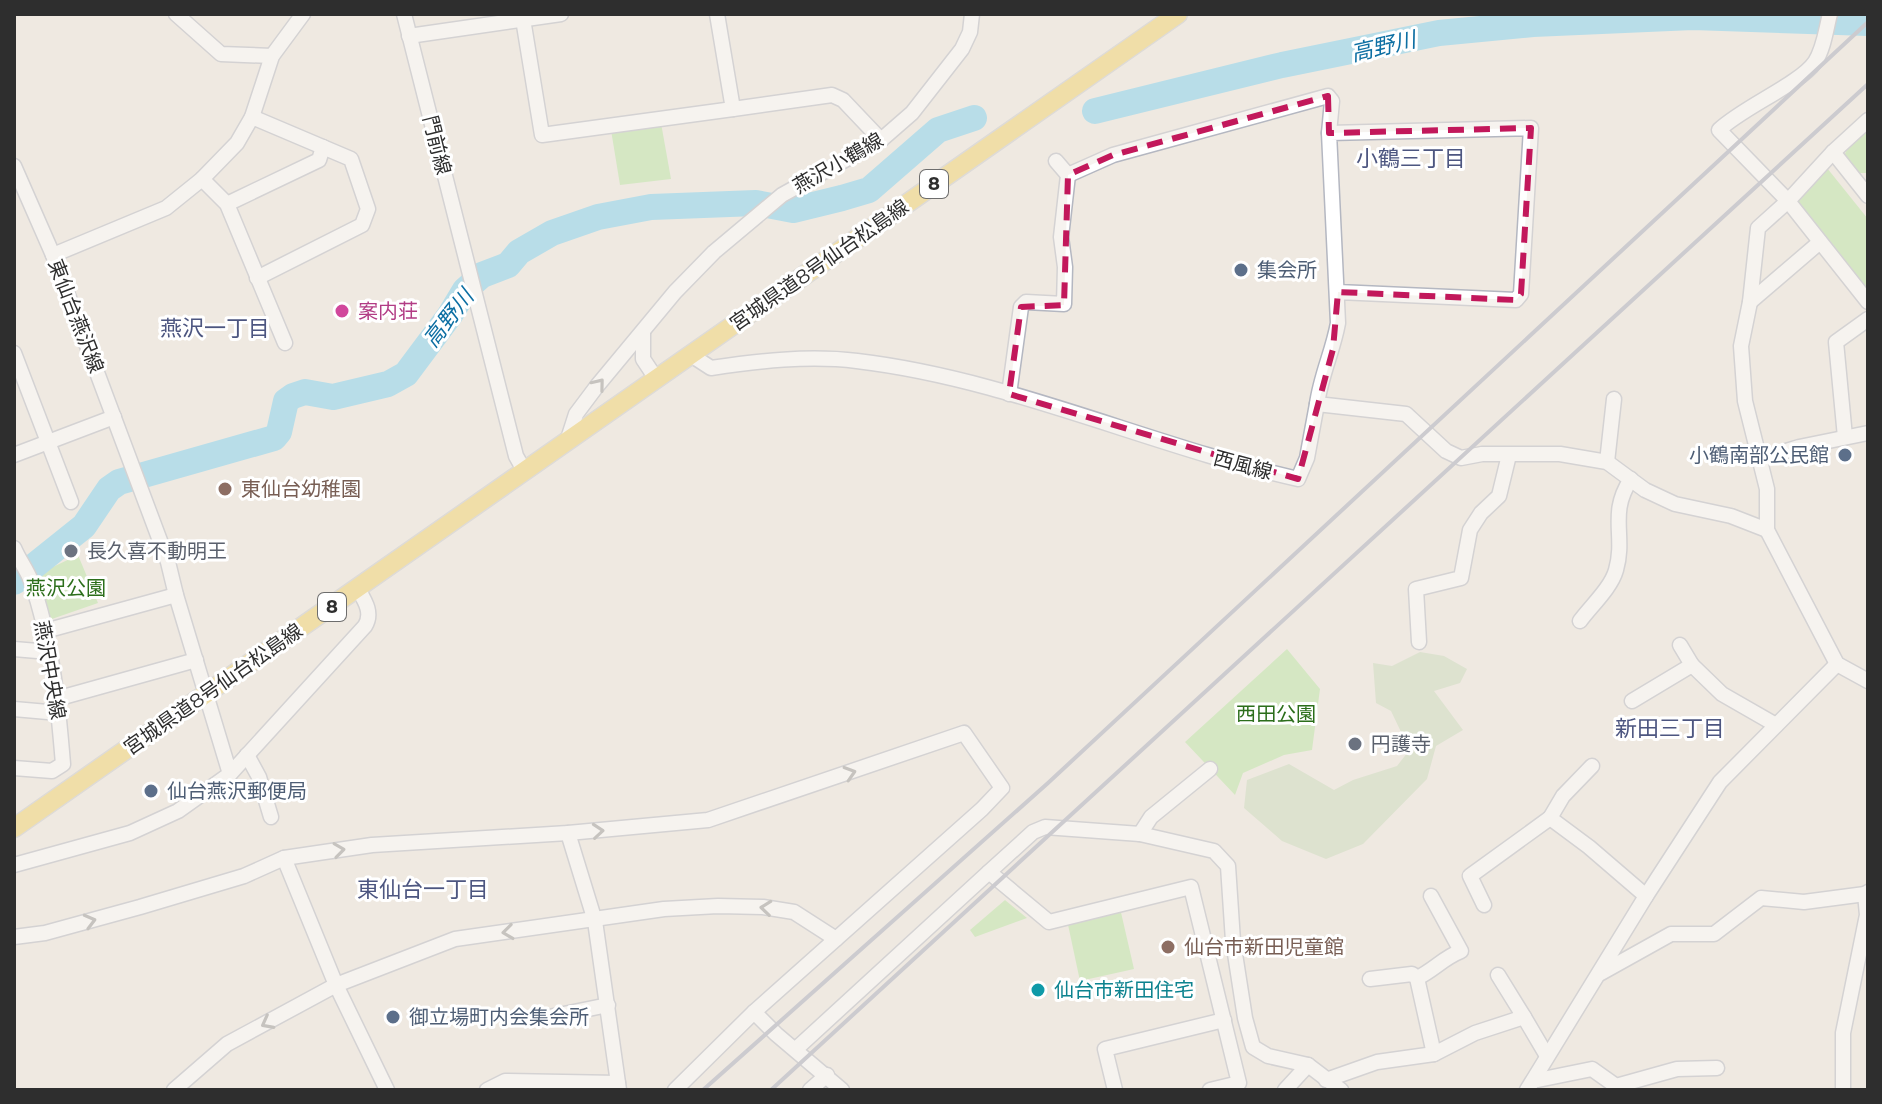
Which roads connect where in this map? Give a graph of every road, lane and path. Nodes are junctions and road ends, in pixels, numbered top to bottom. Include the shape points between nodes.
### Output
1 (176, 14) edge
2 (303, 14) edge
3 (404, 14) edge
4 (561, 14) edge
5 (717, 14) edge
6 (972, 14) edge
7 (1178, 14) edge
8 (1830, 14) edge
9 (523, 19) junction
10 (409, 36) junction
11 (272, 56) junction
12 (733, 109) junction
13 (252, 117) junction
14 (1868, 120) edge
15 (1329, 133) junction
16 (881, 140) junction
17 (323, 147) junction
18 (1833, 152) junction
19 (1056, 161) dead end
20 (14, 166) edge
21 (1068, 175) junction
22 (202, 179) junction
23 (1867, 192) edge
24 (1788, 201) junction
25 (227, 204) junction
26 (1820, 242) junction
27 (53, 255) junction
28 (257, 278) junction
29 (1338, 292) junction
30 (1750, 302) junction
31 (1868, 302) edge
32 (1868, 319) edge
33 (643, 333) junction
34 (285, 343) dead end
35 (14, 353) edge
36 (691, 355) junction
37 (653, 382) junction
38 (1009, 394) junction
39 (1614, 399) dead end
40 (1317, 404) junction
41 (114, 417) junction
42 (1868, 433) edge
43 (1845, 437) junction
44 (48, 443) junction
45 (567, 443) junction
46 (14, 455) edge
47 (1509, 455) junction
48 (1760, 459) junction
49 (1607, 462) junction
50 (525, 472) junction
51 (1631, 479) junction
52 (71, 502) dead end
53 (1767, 530) junction
54 (17, 554) edge
55 (358, 589) junction
56 (176, 595) junction
57 (1580, 621) dead end
58 (45, 631) junction
59 (1419, 642) dead end
60 (1680, 645) dead end
61 (14, 649) edge
62 (49, 652) junction
63 (196, 660) junction
64 (1837, 664) junction
65 (1692, 665) junction
66 (1868, 681) edge
67 (207, 694) junction
68 (1632, 701) dead end
69 (58, 706) junction
70 (14, 709) edge
71 (1776, 725) junction
72 (247, 755) junction
73 (1592, 766) dead end
74 (14, 768) edge
75 (1210, 769) dead end
76 (230, 774) junction
77 (271, 817) dead end
78 (1550, 818) junction
79 (14, 828) edge
80 (568, 833) junction
81 (1140, 834) junction
82 (284, 858) junction
83 (14, 865) edge
84 (989, 872) junction
85 (1867, 893) edge
86 (1431, 896) dead end
87 (1646, 896) junction
88 (1484, 905) dead end
89 (595, 921) junction
90 (14, 937) edge
91 (836, 939) junction
92 (1600, 973) junction
93 (1498, 975) dead end
94 (1417, 978) junction
95 (1370, 979) dead end
96 (336, 985) junction
97 (608, 1005) junction
98 (754, 1012) junction
99 (1524, 1017) junction
100 (539, 1019) dead end
101 (1224, 1020) junction
102 (796, 1049) junction
103 (1434, 1054) junction
104 (1547, 1056) junction
105 (1308, 1065) junction
106 (1717, 1068) dead end
107 (827, 1075) junction
108 (1326, 1080) junction
109 (1530, 1085) edge
110 (618, 1086) edge
111 (174, 1090) edge
112 (387, 1090) edge
113 (487, 1090) edge
114 (675, 1090) edge
115 (810, 1090) edge
116 (842, 1090) edge
117 (1115, 1090) edge
118 (1210, 1090) edge
119 (1285, 1090) edge
120 (1341, 1090) edge
121 (1843, 1090) edge

1 - 11 street via 221,54
2 - 11 street
3 - 10 street, 門前線
4 - 9 street
5 - 12 street
6 - 16 street, 燕沢小鶴線 via 970,32 950,66 912,113
7 - 36 main road, 宮城県道8号仙台松島線 / 8
8 - 24 street via 1823,43 1807,71 1719,130
9 - 10 street
9 - 12 street via 542,135
10 - 50 street, 門前線 via 516,456
11 - 13 street
12 - 16 street via 832,95
13 - 17 street
13 - 22 street via 237,143
14 - 18 street
15 - 21 street via 1328,96 1113,155
15 - 29 street
15 - 29 street via 1531,128 1521,294 1516,300
16 - 33 street, 燕沢小鶴線 via 763,209 704,262
17 - 25 street via 319,160
17 - 28 street via 351,159 368,209 362,225
18 - 23 street
18 - 24 street
19 - 21 street
20 - 27 street, 東仙台燕沢線
21 - 38 street via 1061,237 1064,304 1026,302 1021,307
22 - 25 street
22 - 27 street via 166,208
24 - 26 street
24 - 30 street via 1758,228
25 - 28 street
26 - 30 street
26 - 31 street
27 - 41 street, 東仙台燕沢線
28 - 34 street
29 - 40 street via 1338,323
30 - 48 street via 1741,346 1745,401
32 - 43 street via 1836,342
33 - 37 street via 643,359
45 -> 33 street via 576,414
35 - 44 street
36 - 37 main road, 宮城県道8号仙台松島線 / 8
36 - 38 street, 西風線 via 711,368 779,359 854,361 950,377
37 - 45 main road, 宮城県道8号仙台松島線 / 8
38 - 40 street, 西風線 via 1298,479
39 - 49 street
40 - 47 street via 1406,414 1461,458
41 - 44 street
41 - 56 street, 東仙台燕沢線
42 - 43 street
43 - 48 street
44 - 46 street
44 - 52 street
45 - 50 main road, 宮城県道8号仙台松島線 / 8
47 - 49 street via 1560,454
47 - 59 street via 1499,496 1470,530 1461,578 1416,589
48 - 53 street via 1767,489
49 - 51 street
50 - 55 main road, 宮城県道8号仙台松島線 / 8
51 - 53 street via 1675,504
51 - 57 street via 1618,505 1615,574
53 - 64 street
54 - 58 street, 燕沢中央線 via 31,578
55 - 67 main road, 宮城県道8号仙台松島線 / 8
55 - 72 street via 367,605 365,626
56 - 58 street
56 - 63 street
58 - 62 street, 燕沢中央線
60 - 65 street
61 - 62 street
62 - 69 street, 燕沢中央線
63 - 67 street
63 - 69 street
64 - 66 street
64 - 71 street
65 - 68 street
65 - 71 street via 1722,694
67 - 76 street
67 - 79 main road, 宮城県道8号仙台松島線 / 8
69 - 70 street
69 - 74 street, 燕沢中央線 via 63,764 52,771
71 - 87 street via 1720,782
72 - 76 street
72 - 77 street
73 - 78 street
75 - 81 street via 1151,817
76 - 83 street via 178,811 130,833
78 - 87 street
78 - 88 street via 1470,876
82 -> 80 street via 372,845
80 - 89 street
80 -> 91 street via 708,820 964,733 1002,788
81 - 84 street via 1045,827
81 - 105 street via 1214,851 1224,859 1253,1047
90 -> 82 street via 140,907 244,876
82 - 96 street
84 - 101 street via 1049,922 1191,887
84 - 102 street
85 - 92 street via 1804,902 1761,898 1714,934 1671,934
85 - 121 street via 1843,1033
86 - 94 street via 1461,951
87 - 92 street
91 -> 89 street via 794,912 763,907 664,909
89 -> 96 street via 455,939
89 - 97 street
91 - 98 street
92 - 104 street
93 - 99 street
94 - 95 street via 1412,974
94 - 103 street
96 -> 111 street via 227,1044
96 - 112 street
97 - 100 street
97 - 110 street
98 - 102 street
98 - 114 street
99 - 103 street
99 - 104 street
101 - 117 street via 1105,1049
101 - 118 street via 1239,1083
102 - 107 street
103 - 108 street via 1377,1062
104 - 109 street
105 - 108 street
105 - 119 street
106 - 109 street via 1677,1069 1616,1086 1592,1069
107 - 115 street
107 - 116 street
108 - 120 street
110 - 113 street via 505,1081

